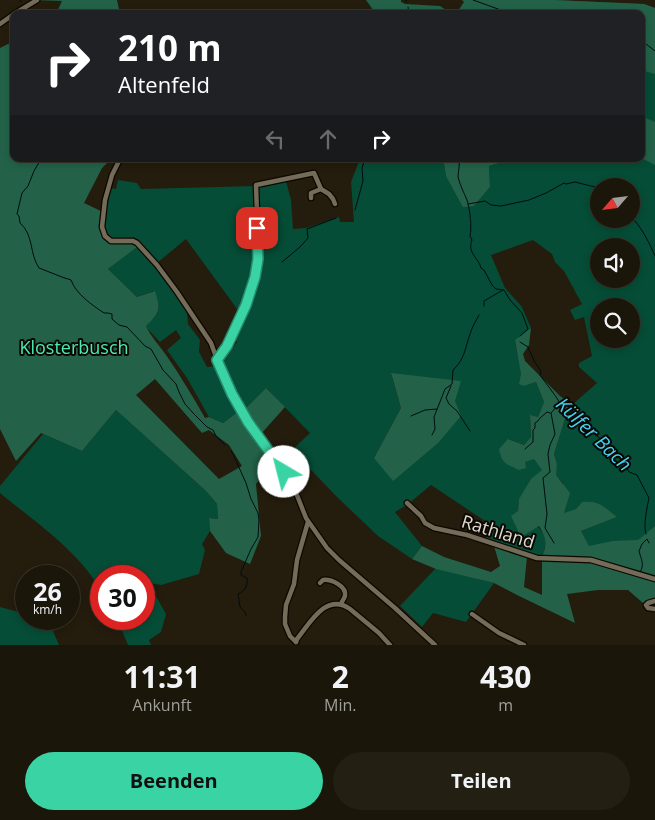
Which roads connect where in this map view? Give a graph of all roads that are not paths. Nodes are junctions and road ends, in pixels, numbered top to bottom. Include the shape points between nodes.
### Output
1 (37, 0) edge
2 (21, 10) edge
3 (118, 162) edge
4 (321, 189) junction
5 (311, 198) dead end
6 (335, 204) dead end
7 (217, 360) junction
8 (407, 503) dead end
9 (308, 522) junction
10 (655, 579) edge
11 (320, 582) dead end
12 (655, 602) edge
13 (341, 604) junction
14 (655, 609) edge
15 (472, 614) dead end
16 (296, 644) edge
17 (390, 645) edge
18 (435, 645) edge
19 (524, 645) edge

1 - 2 street
3 - 7 street via 105,200 103,232 111,240 133,241 157,265 211,343
4 - 5 street via 311,193
4 - 6 street
4 - 7 street via 314,173 256,185 256,273 246,305
7 - 9 street via 248,422 292,483
8 - 10 street, Rathland via 434,528 467,535 537,558 591,560
9 - 16 street via 286,605 286,624
9 - 18 street via 339,560
11 - 13 street via 331,580 343,588 345,593
12 - 14 street via 646,605
13 - 16 street via 334,603 321,610
13 - 17 street
15 - 19 street

